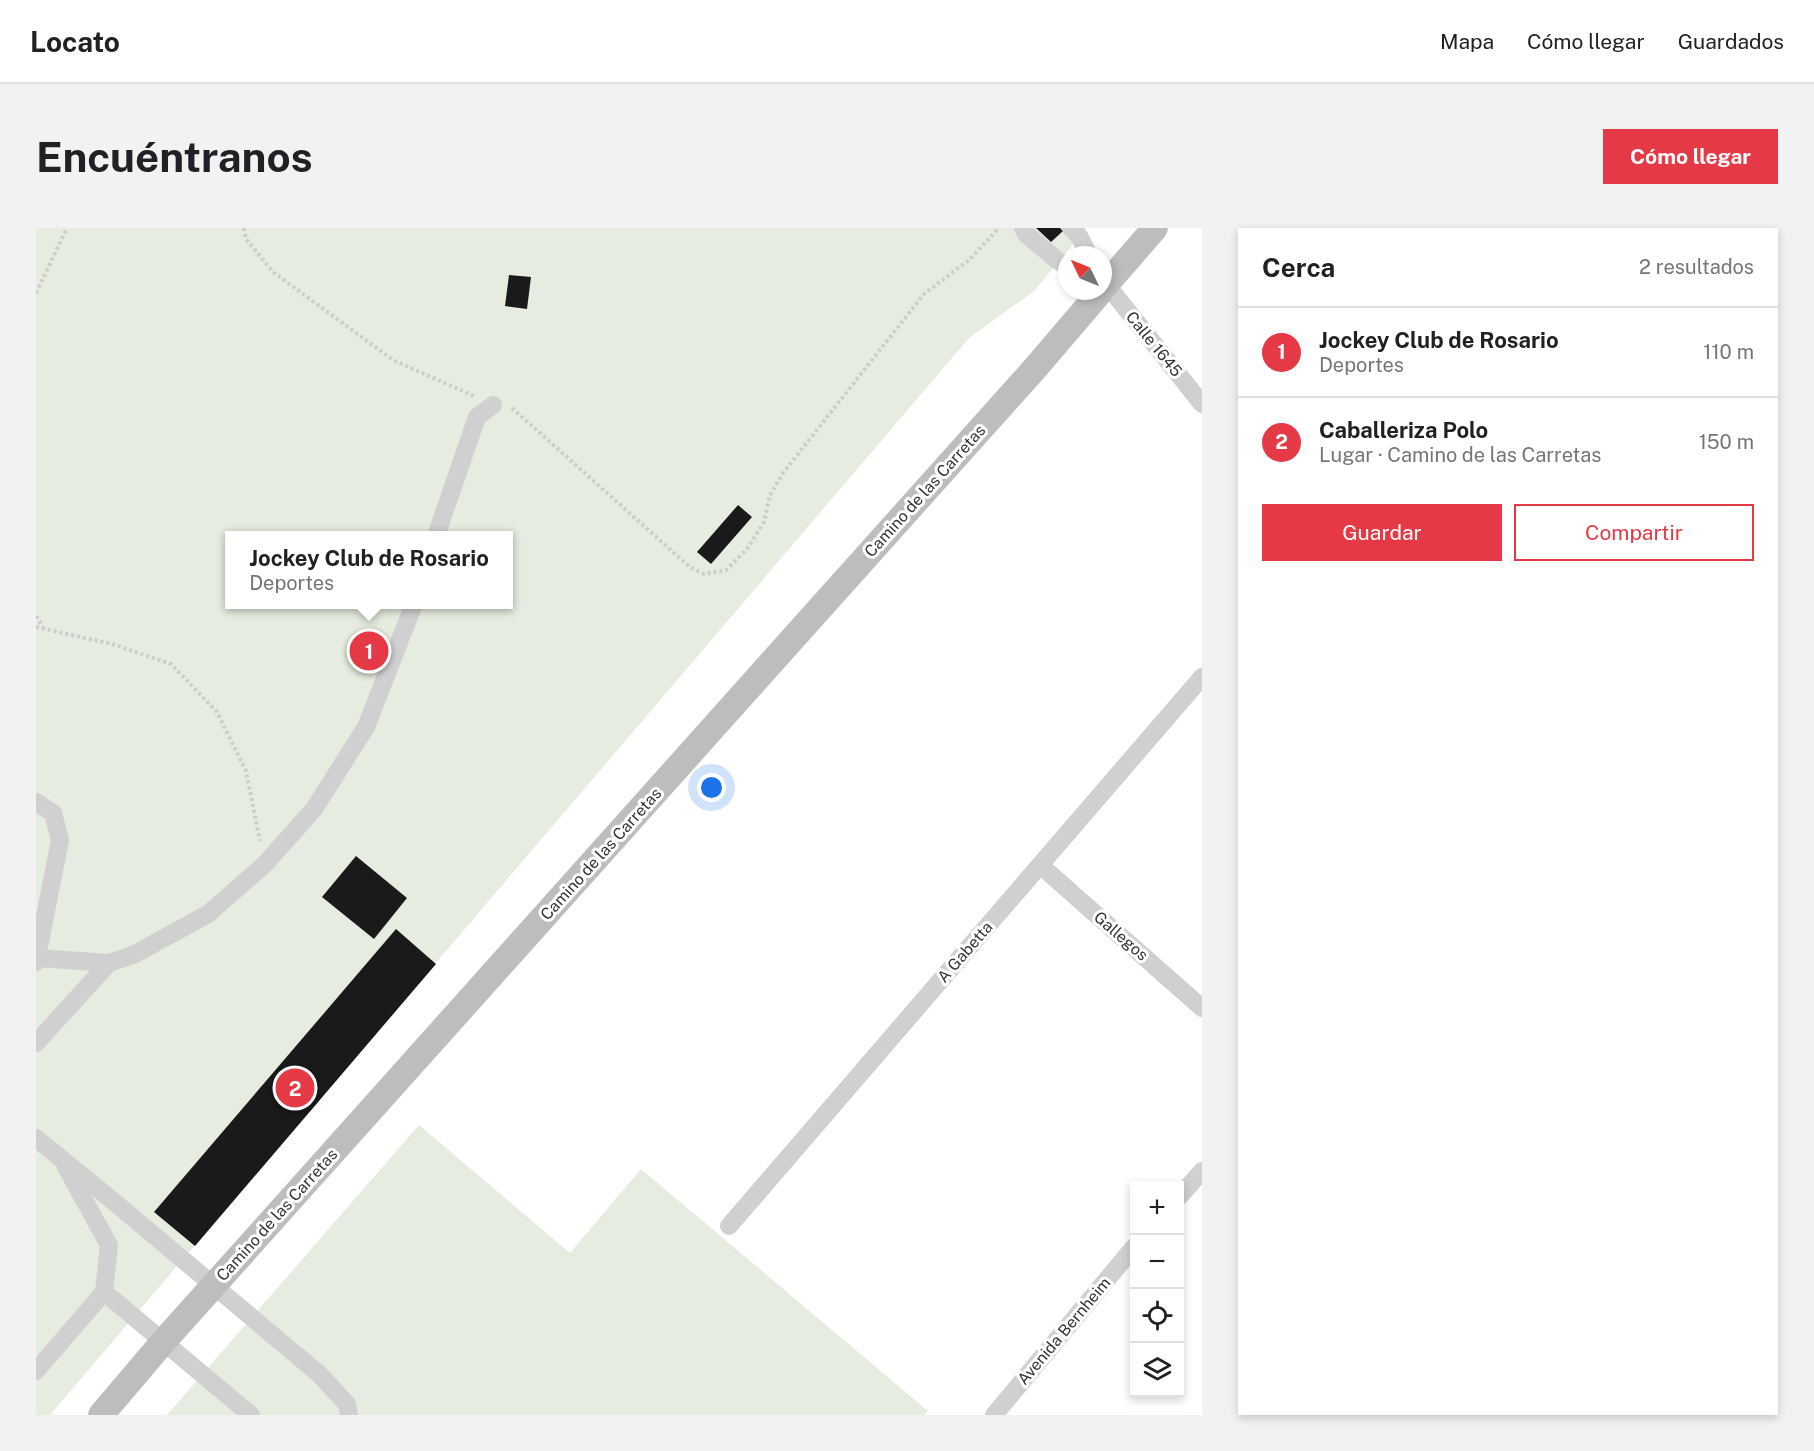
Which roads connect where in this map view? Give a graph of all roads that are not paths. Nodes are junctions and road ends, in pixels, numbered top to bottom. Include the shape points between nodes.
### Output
1 (1023, 228) edge
2 (1071, 228) edge
3 (1155, 228) edge
4 (1084, 246) edge
5 (1058, 261) edge
6 (1112, 276) edge
7 (1112, 297) edge
8 (1091, 300) edge
9 (1202, 404) edge
10 (493, 405) road end
11 (438, 531) edge
12 (412, 609) edge
13 (1202, 677) edge
14 (36, 802) edge
15 (1040, 865) junction
16 (37, 960) edge
17 (109, 963) junction
18 (1202, 1008) edge
19 (36, 1043) edge
20 (36, 1138) edge
21 (61, 1158) junction
22 (1202, 1171) edge
23 (100, 1189) junction
24 (1184, 1191) edge
25 (83, 1199) junction
26 (729, 1226) dead end
27 (1130, 1252) edge
28 (104, 1292) junction
29 (163, 1342) junction
30 (36, 1371) edge
31 (101, 1415) edge
32 (251, 1415) edge
33 (350, 1415) edge
34 (994, 1415) edge

1 - 5 street
2 - 4 street
3 - 6 street, Camino de las Carretas
7 - 9 street, Calle 1645
8 - 29 street, Camino de las Carretas
10 - 11 street via 477,417
12 - 17 street via 366,728 314,809 265,864 208,914 133,955
13 - 15 street, A Gabetta
14 - 16 street via 53,813 60,840
15 - 18 street, Gallegos
15 - 26 street, A Gabetta
16 - 17 street
17 - 19 street
20 - 21 street
21 - 23 street
21 - 25 street
22 - 24 street
23 - 25 street
23 - 33 street via 319,1374 347,1404
25 - 28 street via 109,1245
27 - 34 street, Avenida Bernheim
28 - 29 street
28 - 30 street
29 - 31 street, Camino de las Carretas
29 - 32 street

